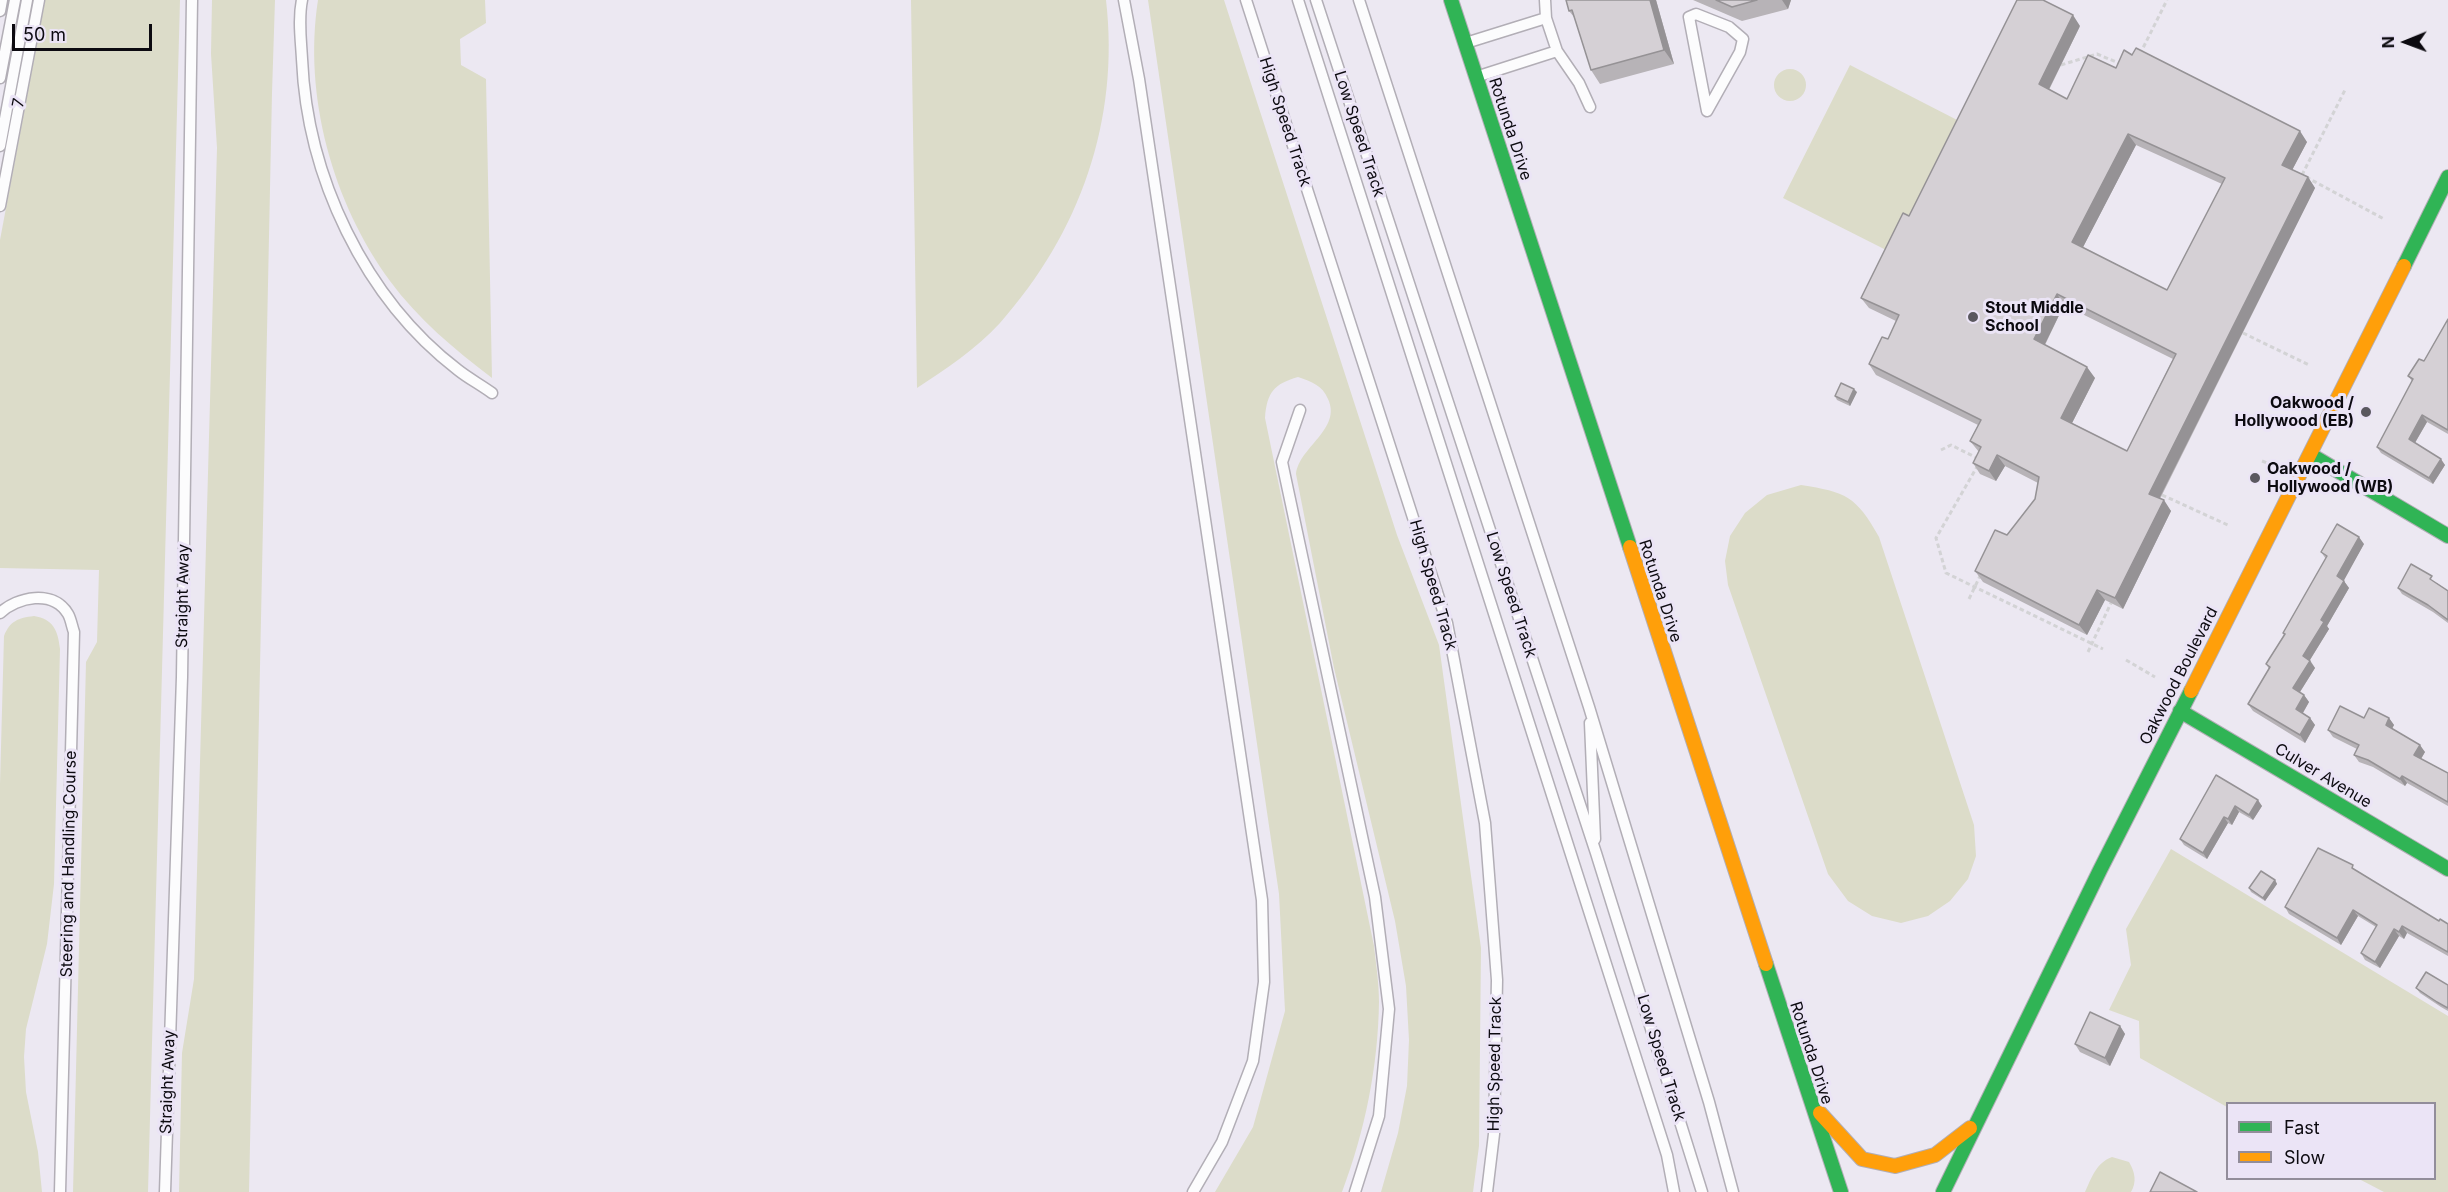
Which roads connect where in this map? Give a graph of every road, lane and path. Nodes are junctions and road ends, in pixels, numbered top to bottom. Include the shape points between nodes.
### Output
1 (2, 0) edge
2 (15, 0) edge
3 (27, 0) edge
4 (39, 0) edge
5 (192, 0) edge
6 (302, 0) edge
7 (1124, 0) edge
8 (1246, 0) edge
9 (1298, 0) edge
10 (1316, 0) edge
11 (1359, 0) edge
12 (1450, 0) edge
13 (1545, 0) edge
14 (2167, 0) edge
15 (0, 11) edge
16 (1546, 18) junction
17 (1465, 44) junction
18 (1557, 51) junction
19 (2136, 63) edge
20 (2061, 65) dead end
21 (2128, 68) edge
22 (1476, 77) junction
23 (0, 78) edge
24 (2345, 90) dead end
25 (1590, 107) dead end
26 (1707, 111) joint
27 (0, 146) edge
28 (2292, 171) edge
29 (2302, 175) junction
30 (2448, 177) edge
31 (0, 206) edge
32 (2384, 219) dead end
33 (2243, 333) dead end
34 (2309, 365) dead end
35 (492, 393) dead end
36 (1300, 410) dead end
37 (1941, 450) dead end
38 (2311, 455) junction
39 (2262, 461) dead end
40 (2274, 466) dead end
41 (2162, 495) dead end
42 (2230, 526) dead end
43 (2448, 536) edge
44 (1986, 564) edge
45 (1976, 585) junction
46 (1969, 599) dead end
47 (2111, 603) edge
48 (0, 613) edge
49 (2091, 644) junction
50 (2103, 649) dead end
51 (2088, 652) dead end
52 (2126, 660) dead end
53 (2155, 677) dead end
54 (1589, 707) junction
55 (2180, 711) junction
56 (1596, 853) junction
57 (2448, 869) edge
58 (1809, 1099) junction
59 (1975, 1124) junction
60 (60, 1192) edge
61 (165, 1192) edge
62 (1192, 1192) edge
63 (1355, 1192) edge
64 (1487, 1192) edge
65 (1674, 1192) edge
66 (1702, 1192) edge
67 (1732, 1192) edge
68 (1841, 1192) edge
69 (1943, 1192) edge

1 - 15 lane
2 - 23 lane
3 - 27 lane
4 - 31 lane, 7
5 - 61 lane, Straight Away via 182,665
6 - 35 lane via 303,86 312,137 346,229 394,307 457,370
7 - 62 lane via 1262,900 1264,982 1253,1061 1222,1142
8 - 64 lane, High Speed Track via 1447,623 1485,824 1497,980 1494,1134
9 - 65 lane via 1667,1155
10 - 56 lane, Low Speed Track
11 - 54 lane
12 - 17 main road, Rotunda Drive
13 - 16 lane
14 - 19 path
16 - 17 lane
16 - 18 lane
17 - 22 main road, Rotunda Drive
18 - 22 lane
18 - 25 lane via 1580,83
20 - 21 path via 2103,54
22 - 58 main road, Rotunda Drive
24 - 29 path
26 - 26 lane via 1740,52 1743,39 1728,27 1696,14 1689,17
28 - 29 path
29 - 32 path
30 - 38 main road, Oakwood Boulevard
33 - 34 path
36 - 63 lane via 1282,462 1375,897 1389,1009 1379,1116
37 - 45 path via 1951,445 1981,460 1936,538 1946,573
38 - 43 main road
38 - 55 main road, Oakwood Boulevard
39 - 40 path
41 - 42 path
44 - 45 path
45 - 46 path
45 - 49 path
47 - 49 path
48 - 60 lane, Steering and Handling Course via 17,600 53,601 68,614 74,632
49 - 50 path
49 - 51 path
52 - 53 path
54 - 56 lane
54 - 67 lane via 1706,1091
55 - 57 main road, Culver Avenue
55 - 59 main road, Oakwood Boulevard
56 - 66 lane, Low Speed Track
58 - 59 main road via 1863,1160 1880,1164 1895,1166 1935,1155
58 - 68 main road, Rotunda Drive
59 - 69 main road, Oakwood Boulevard

